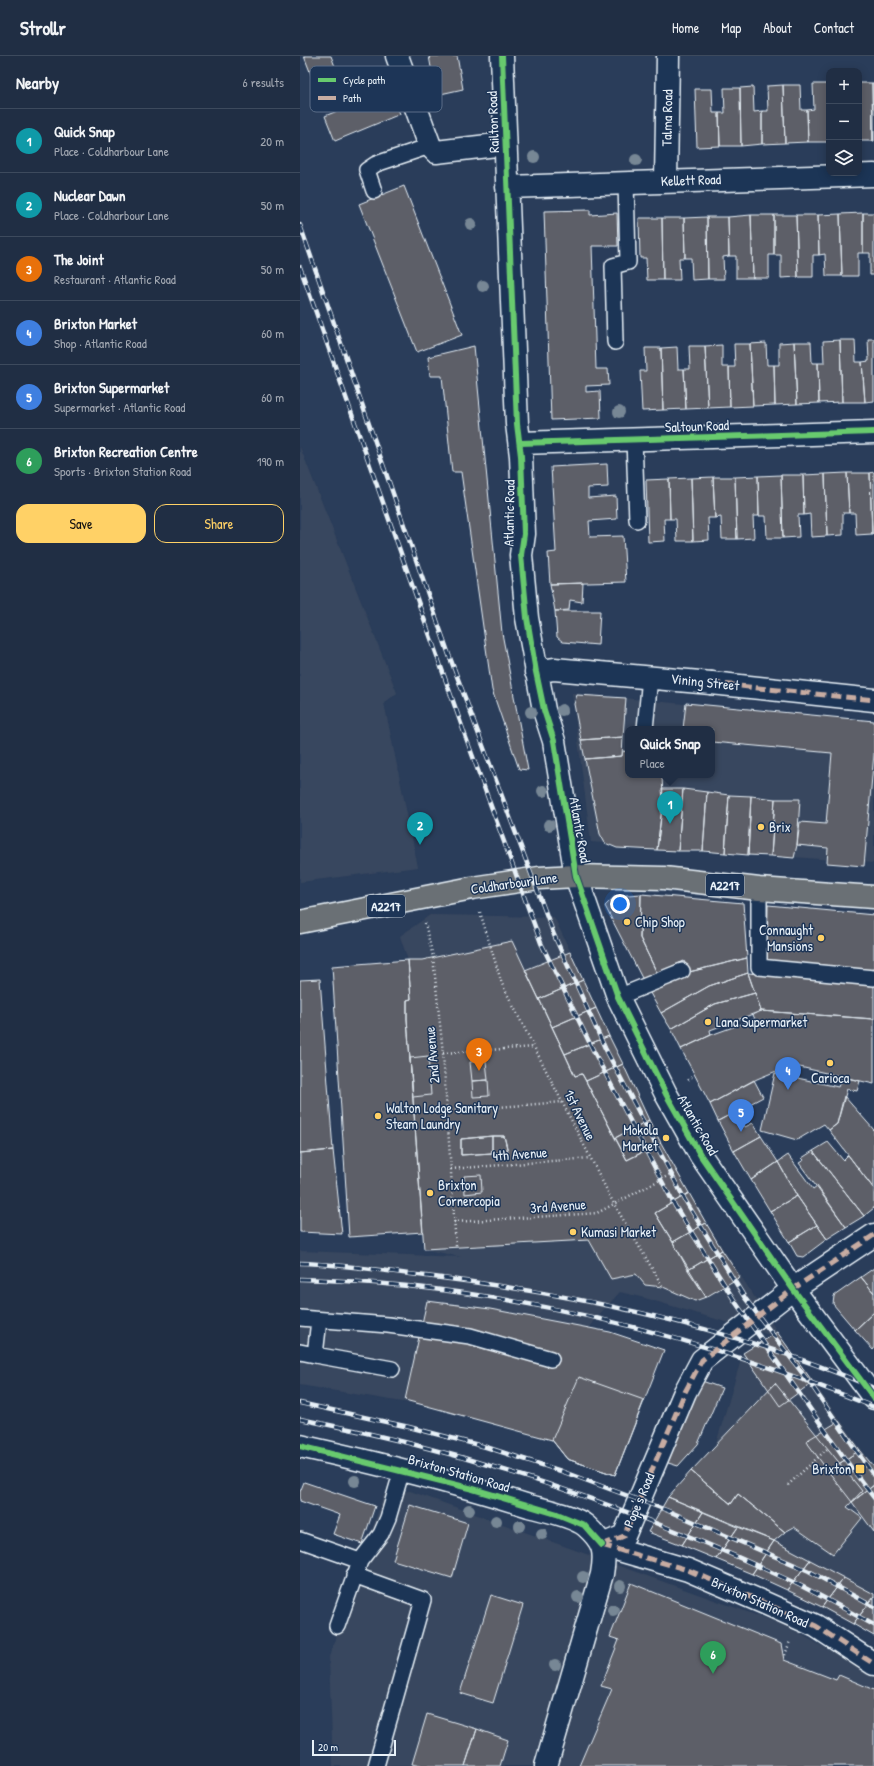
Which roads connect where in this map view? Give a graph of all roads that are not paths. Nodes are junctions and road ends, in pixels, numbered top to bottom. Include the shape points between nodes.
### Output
1 (397, 56) edge
2 (502, 56) edge
3 (668, 56) edge
4 (401, 66) edge
5 (418, 112) edge
6 (505, 144) junction
7 (430, 146) junction
8 (874, 175) edge
9 (666, 180) junction
10 (626, 182) junction
11 (507, 187) junction
12 (374, 191) dead end
13 (615, 342) dead end
14 (874, 432) edge
15 (634, 440) junction
16 (520, 443) junction
17 (637, 520) dead end
18 (536, 672) junction
19 (650, 677) junction
20 (874, 700) edge
21 (645, 726) edge
22 (576, 876) junction
23 (755, 889) junction
24 (874, 897) edge
25 (300, 922) edge
26 (752, 966) dead end
27 (682, 971) dead end
28 (874, 978) edge
29 (618, 997) junction
30 (874, 1235) edge
31 (793, 1289) junction
32 (300, 1318) edge
33 (319, 1320) junction
34 (300, 1352) edge
35 (315, 1355) junction
36 (551, 1359) dead end
37 (392, 1369) dead end
38 (874, 1398) edge
39 (300, 1446) edge
40 (402, 1470) junction
41 (300, 1540) edge
42 (602, 1544) junction
43 (360, 1560) junction
44 (354, 1575) junction
45 (336, 1626) dead end
46 (874, 1664) edge
47 (376, 1766) edge
48 (546, 1766) edge

1 - 4 street
2 - 6 street, Railton Road
3 - 9 street, Talma Road
5 - 7 street
6 - 7 street via 436,152
6 - 11 street, Railton Road
7 - 12 lane via 376,164 367,170
8 - 9 street, Kellett Road
9 - 10 street, Kellett Road
10 - 11 street, Kellett Road
10 - 13 lane via 628,262 613,266
11 - 16 street, Atlantic Road via 517,424
14 - 15 street, Saltoun Road
15 - 16 street, Saltoun Road
15 - 17 lane
16 - 18 street, Atlantic Road via 524,534 521,555 527,618
18 - 19 street, Vining Street via 554,669
18 - 22 street, Atlantic Road via 554,741
19 - 20 street, Vining Street
19 - 21 lane
22 - 23 main road, Coldharbour Lane / A2217 via 664,878
22 - 25 main road, Coldharbour Lane / A2217 via 539,878 472,888
22 - 29 street, Atlantic Road
23 - 24 main road, Coldharbour Lane / A2217
23 - 26 lane
23 - 28 lane via 759,967
27 - 29 lane
29 - 31 street, Atlantic Road via 666,1094 701,1156
30 - 31 street, Pope's Road
31 - 38 street, Atlantic Road
31 - 42 street, Pope's Road via 702,1360 685,1392 624,1536
32 - 33 lane
33 - 35 lane
33 - 36 lane via 388,1325 470,1336
34 - 35 lane
35 - 37 lane
39 - 40 street, Brixton Station Road
40 - 42 street, Brixton Station Road via 473,1488 567,1518 584,1525
40 - 43 lane via 383,1529
41 - 43 lane
42 - 46 street, Brixton Station Road via 688,1570 760,1601 816,1626
42 - 48 street via 605,1556 602,1574
43 - 44 lane
44 - 45 lane
44 - 47 lane via 422,1600

